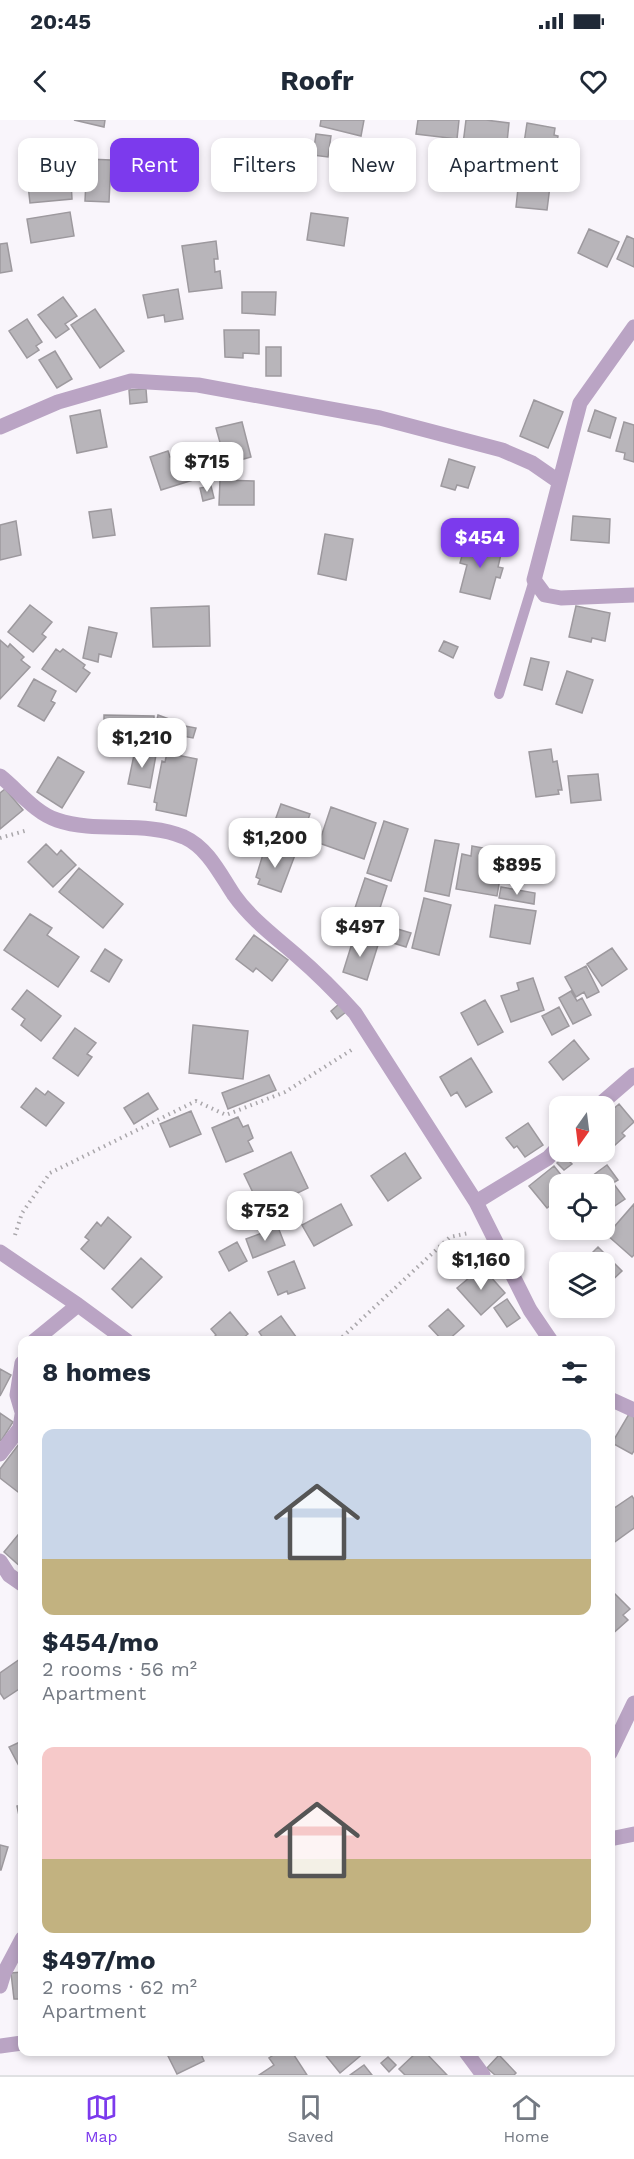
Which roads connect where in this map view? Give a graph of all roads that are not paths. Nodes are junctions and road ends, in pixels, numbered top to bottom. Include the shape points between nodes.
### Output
1 (634, 327) edge
2 (0, 427) edge
3 (558, 481) junction
4 (534, 580) junction
5 (634, 595) edge
6 (499, 694) dead end
7 (0, 776) edge
8 (634, 1075) edge
9 (610, 1096) edge
10 (549, 1157) edge
11 (476, 1202) junction
12 (4, 1254) edge
13 (78, 1305) junction
14 (40, 1336) edge
15 (120, 1336) edge
16 (548, 1336) edge
17 (615, 1401) edge
18 (634, 1410) edge
19 (18, 1431) edge
20 (0, 1454) edge
21 (0, 1561) edge
22 (18, 1581) edge
23 (634, 1703) edge
24 (615, 1743) edge
25 (634, 1834) edge
26 (615, 1838) edge
27 (18, 1947) edge
28 (0, 1986) edge
29 (18, 2044) edge
30 (0, 2046) edge
31 (469, 2056) edge
32 (483, 2075) edge

1 - 3 street via 580,404
2 - 3 street via 58,402 131,381 198,385 380,418 512,455
3 - 4 street
4 - 5 street via 545,595 561,598
4 - 6 lane
7 - 11 street via 36,810 57,820 89,826 155,829 185,838 208,855 259,925 331,986 355,1013
8 - 9 street
10 - 11 street
11 - 16 street via 530,1310
12 - 13 street
13 - 14 street
13 - 15 street
17 - 18 street
19 - 20 street
21 - 22 street
23 - 24 street
25 - 26 street
27 - 28 street
29 - 30 street
31 - 32 street

